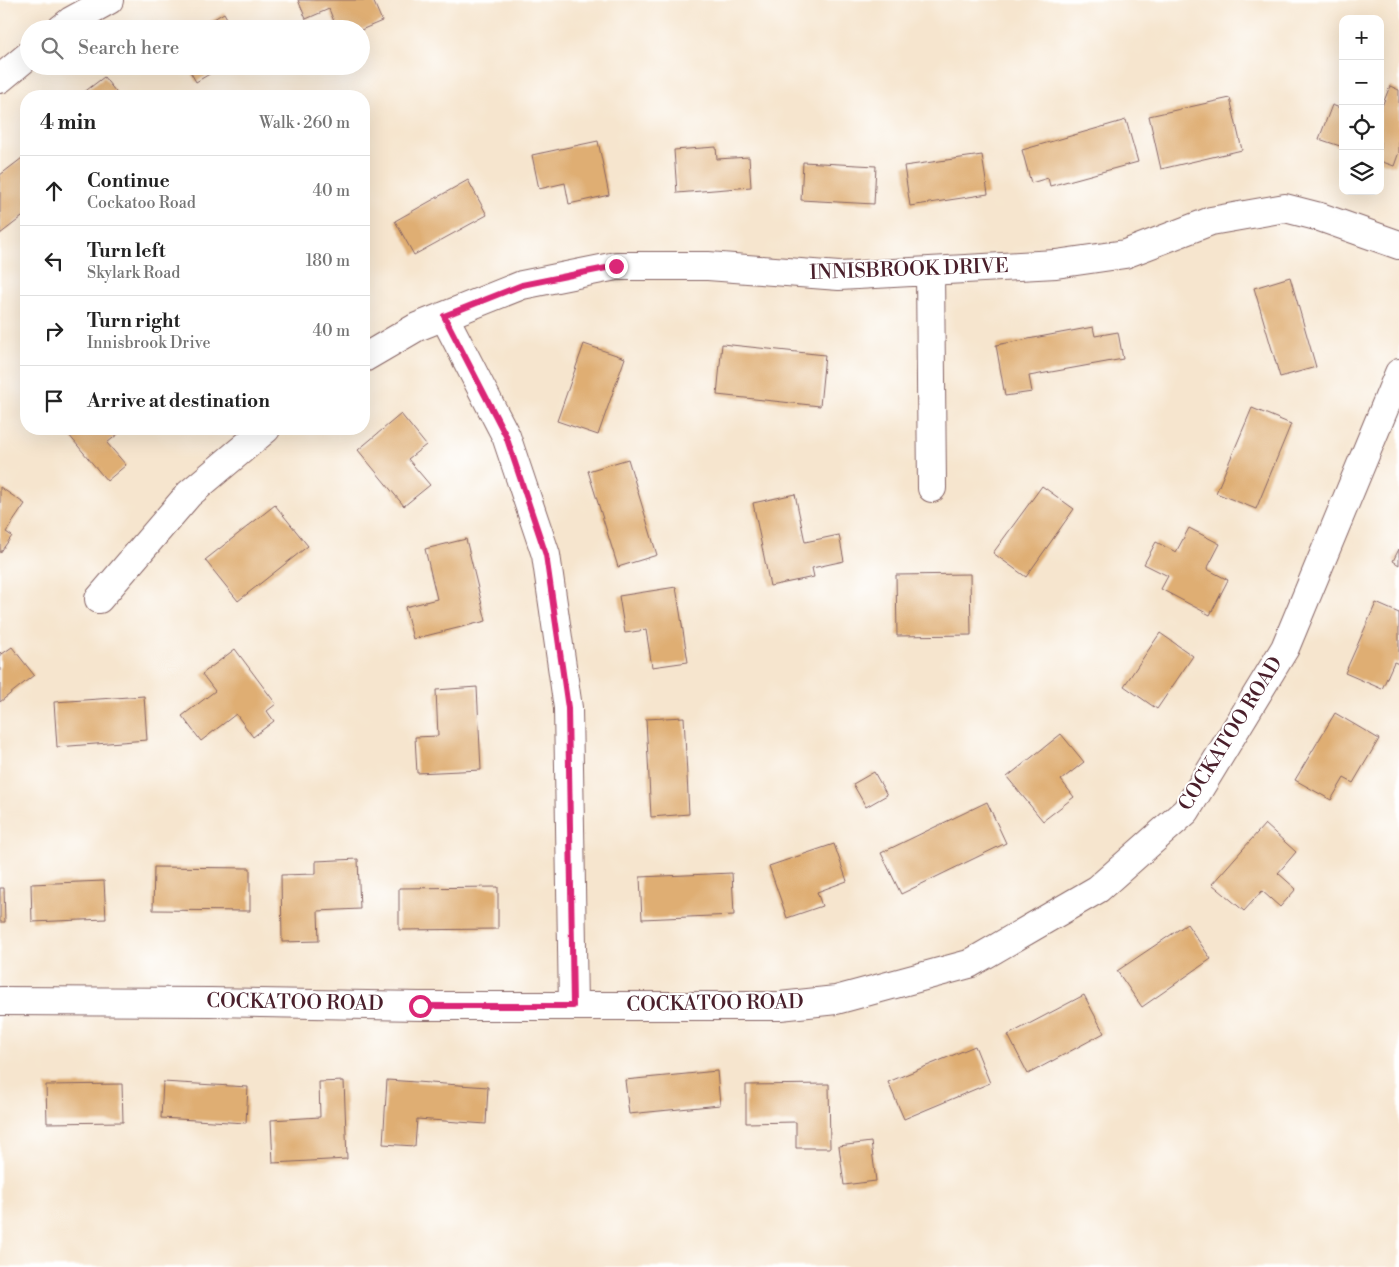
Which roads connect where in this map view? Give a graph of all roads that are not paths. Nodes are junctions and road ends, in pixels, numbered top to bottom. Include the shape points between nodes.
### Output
1 (105, 1) edge
2 (73, 20) edge
3 (20, 62) edge
4 (0, 79) edge
5 (1399, 245) edge
6 (930, 271) junction
7 (444, 316) junction
8 (370, 354) edge
9 (1399, 373) edge
10 (259, 435) edge
11 (932, 488) dead end
12 (99, 599) dead end
13 (0, 1001) edge
14 (573, 1006) junction

1 - 2 street
3 - 4 street
5 - 6 street, INNISBROOK DRIVE via 1320,216 1285,208 1211,221 1125,254 1056,264
6 - 7 street, INNISBROOK DRIVE via 839,276 708,266 616,266 522,285
6 - 11 street
7 - 8 street, INNISBROOK DRIVE via 417,327
7 - 14 street via 506,436 546,555 568,708
9 - 14 street, COCKATOO ROAD via 1285,648 1186,811 1098,889 969,964 836,1000 780,1006
10 - 12 street via 189,494
13 - 14 street, COCKATOO ROAD

